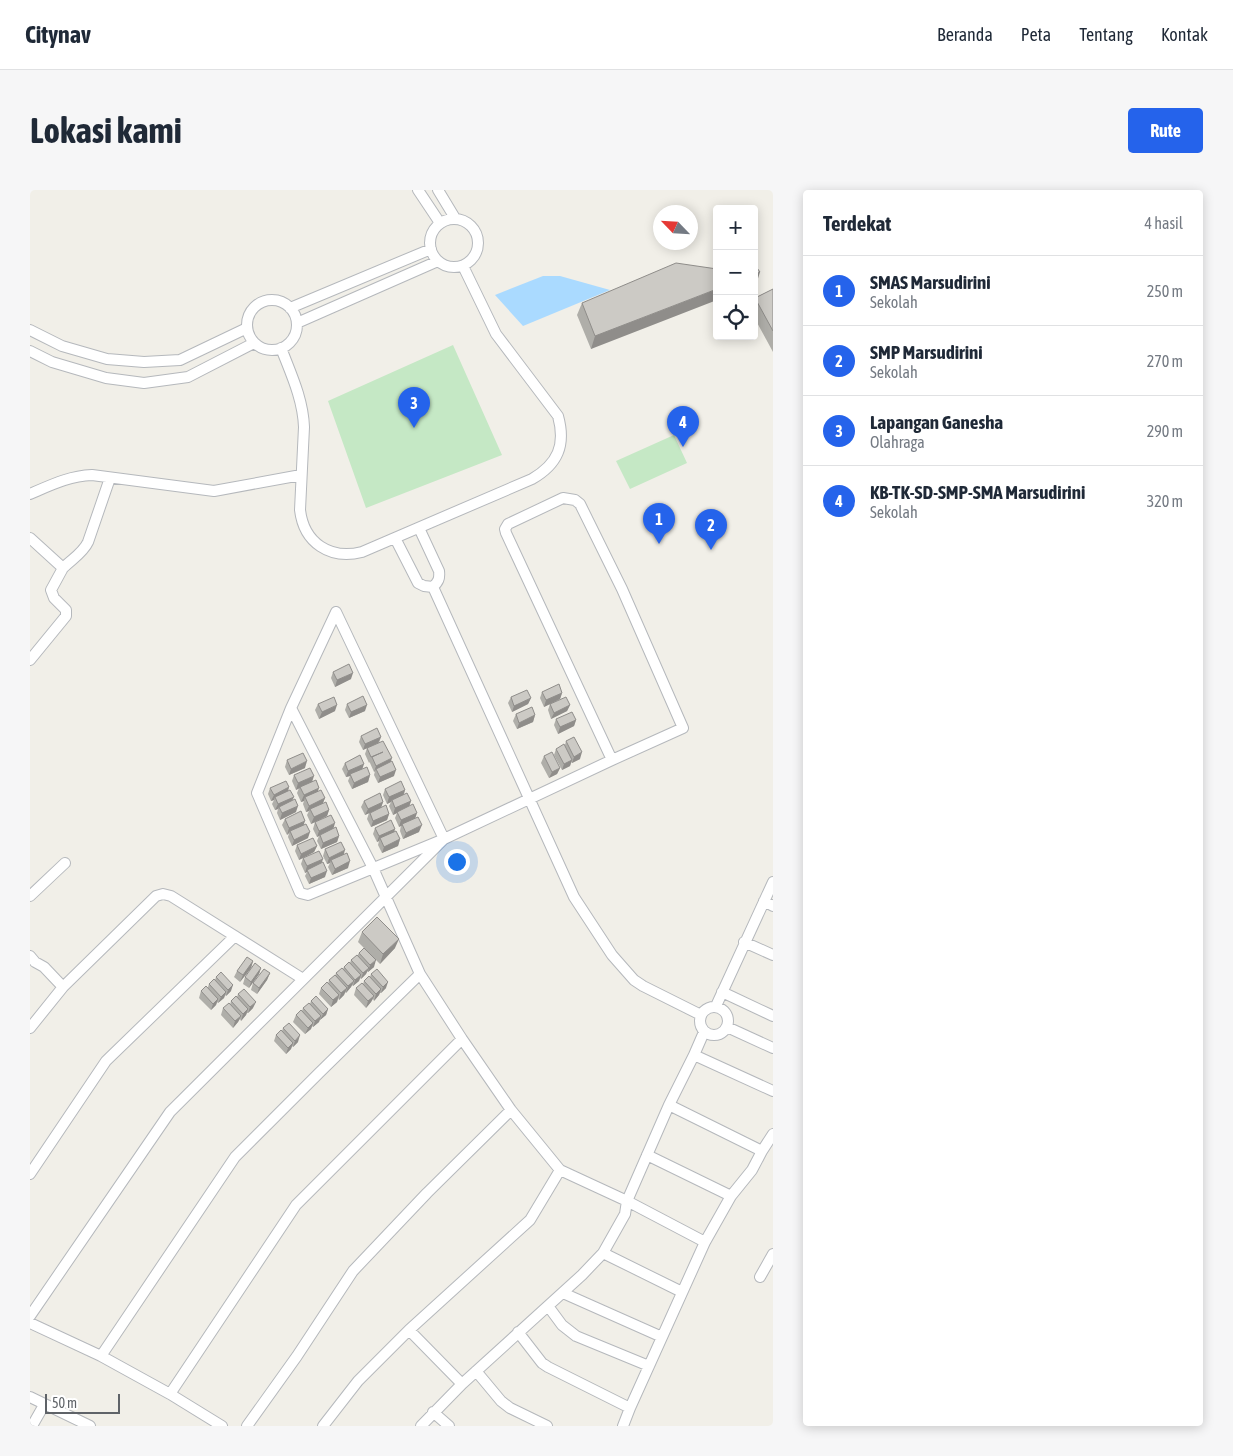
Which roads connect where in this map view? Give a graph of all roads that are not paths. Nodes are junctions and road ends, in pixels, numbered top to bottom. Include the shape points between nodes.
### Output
1 (418, 190) edge
2 (438, 190) edge
3 (455, 218) junction
4 (440, 223) junction
5 (431, 249) junction
6 (438, 261) junction
7 (463, 266) junction
8 (290, 308) junction
9 (297, 323) junction
10 (247, 328) junction
11 (30, 330) edge
12 (254, 343) junction
13 (282, 348) junction
14 (30, 351) edge
15 (301, 475) junction
16 (110, 478) junction
17 (30, 494) edge
18 (419, 528) junction
19 (30, 538) edge
20 (395, 538) junction
21 (62, 568) junction
22 (433, 588) junction
23 (30, 660) edge
24 (291, 708) junction
25 (612, 760) junction
26 (528, 800) junction
27 (444, 839) junction
28 (65, 863) dead end
29 (373, 868) junction
30 (773, 882) edge
31 (30, 896) edge
32 (386, 898) junction
33 (768, 904) edge
34 (235, 936) junction
35 (744, 942) junction
36 (30, 956) edge
37 (773, 956) edge
38 (420, 974) junction
39 (303, 979) junction
40 (63, 987) junction
41 (722, 992) junction
42 (716, 1006) junction
43 (701, 1015) junction
44 (773, 1016) edge
45 (727, 1027) junction
46 (30, 1028) edge
47 (704, 1032) junction
48 (462, 1038) junction
49 (773, 1048) edge
50 (694, 1055) junction
51 (773, 1091) edge
52 (669, 1105) junction
53 (511, 1110) junction
54 (773, 1134) edge
55 (762, 1151) junction
56 (647, 1155) junction
57 (560, 1170) junction
58 (30, 1174) edge
59 (731, 1196) junction
60 (627, 1201) junction
61 (705, 1242) junction
62 (603, 1253) junction
63 (773, 1254) edge
64 (760, 1277) dead end
65 (682, 1292) junction
66 (562, 1293) junction
67 (548, 1306) junction
68 (30, 1316) edge
69 (30, 1323) edge
70 (409, 1330) junction
71 (518, 1332) junction
72 (662, 1337) junction
73 (101, 1356) junction
74 (649, 1366) junction
75 (476, 1371) junction
76 (462, 1384) junction
77 (170, 1394) junction
78 (30, 1397) edge
79 (44, 1406) junction
80 (630, 1408) junction
81 (433, 1412) junction
82 (32, 1426) edge
83 (90, 1426) edge
84 (222, 1426) edge
85 (247, 1426) edge
86 (323, 1426) edge
87 (421, 1426) edge
88 (449, 1426) edge
89 (547, 1426) edge
90 (622, 1426) edge

1 - 4 street
2 - 3 street
3 - 4 street
3 - 7 street via 467,222 476,232 479,245 474,258
4 - 5 street via 431,235
5 - 6 street
5 - 8 street
6 - 7 street via 450,267
6 - 9 street
7 - 18 street via 496,334 558,416 562,441 552,463 537,476
8 - 9 street
8 - 10 street via 272,300 261,303 253,309
9 - 13 street via 296,333
10 - 11 street via 180,360 144,362 106,359 62,346
10 - 12 street
12 - 13 street via 272,350
12 - 14 street via 188,377 144,383 106,378 52,362
13 - 15 street via 304,414
15 - 16 street via 214,491
15 - 20 street via 301,521 312,540 338,554 350,555
16 - 17 street via 92,475 66,478
16 - 21 street via 83,552
18 - 20 street
18 - 22 street via 439,571 438,583
19 - 21 street
20 - 22 street via 418,584
21 - 23 street via 51,590 66,610 66,616
22 - 26 street
24 - 27 street via 336,612
24 - 29 street
24 - 29 street via 257,793 300,893 308,895
25 - 25 street via 683,728 622,589 580,504 563,498 508,524 505,529
25 - 26 street
26 - 27 street
26 - 43 street via 568,886 612,955 634,980
27 - 29 street
27 - 32 street
28 - 31 street
29 - 32 street
30 - 33 street
32 - 38 street
32 - 39 street
33 - 35 street
34 - 39 street
34 - 40 street via 171,896 156,896
34 - 58 street via 106,1060
35 - 37 street
35 - 41 street
36 - 40 street
38 - 48 street
38 - 73 street via 236,1157
39 - 68 street via 170,1112
40 - 46 street
41 - 42 street
41 - 44 street
42 - 43 street via 707,1008
42 - 45 street via 727,1014
43 - 47 street via 700,1024
45 - 47 street via 717,1035
45 - 49 street
47 - 50 street
48 - 53 street
48 - 77 street via 296,1205
50 - 51 street
50 - 52 street
52 - 55 street
52 - 56 street
53 - 57 street
53 - 85 street via 353,1270
54 - 55 street
55 - 59 street via 752,1170
56 - 59 street
56 - 60 street
57 - 60 street
57 - 70 street via 530,1220
59 - 61 street
60 - 61 street
60 - 62 street via 625,1214
61 - 65 street
62 - 65 street
62 - 66 street
63 - 64 street
65 - 72 street
66 - 67 street
66 - 72 street
67 - 71 street
67 - 74 street via 562,1325 576,1336
69 - 73 street
70 - 76 street
70 - 86 street via 349,1391
71 - 75 street
71 - 80 street via 542,1363 552,1370
72 - 74 street
73 - 77 street
74 - 80 street
75 - 76 street
75 - 89 street via 510,1408
76 - 81 street
77 - 84 street
78 - 79 street
79 - 82 street
79 - 83 street
80 - 90 street
81 - 87 street
81 - 88 street

